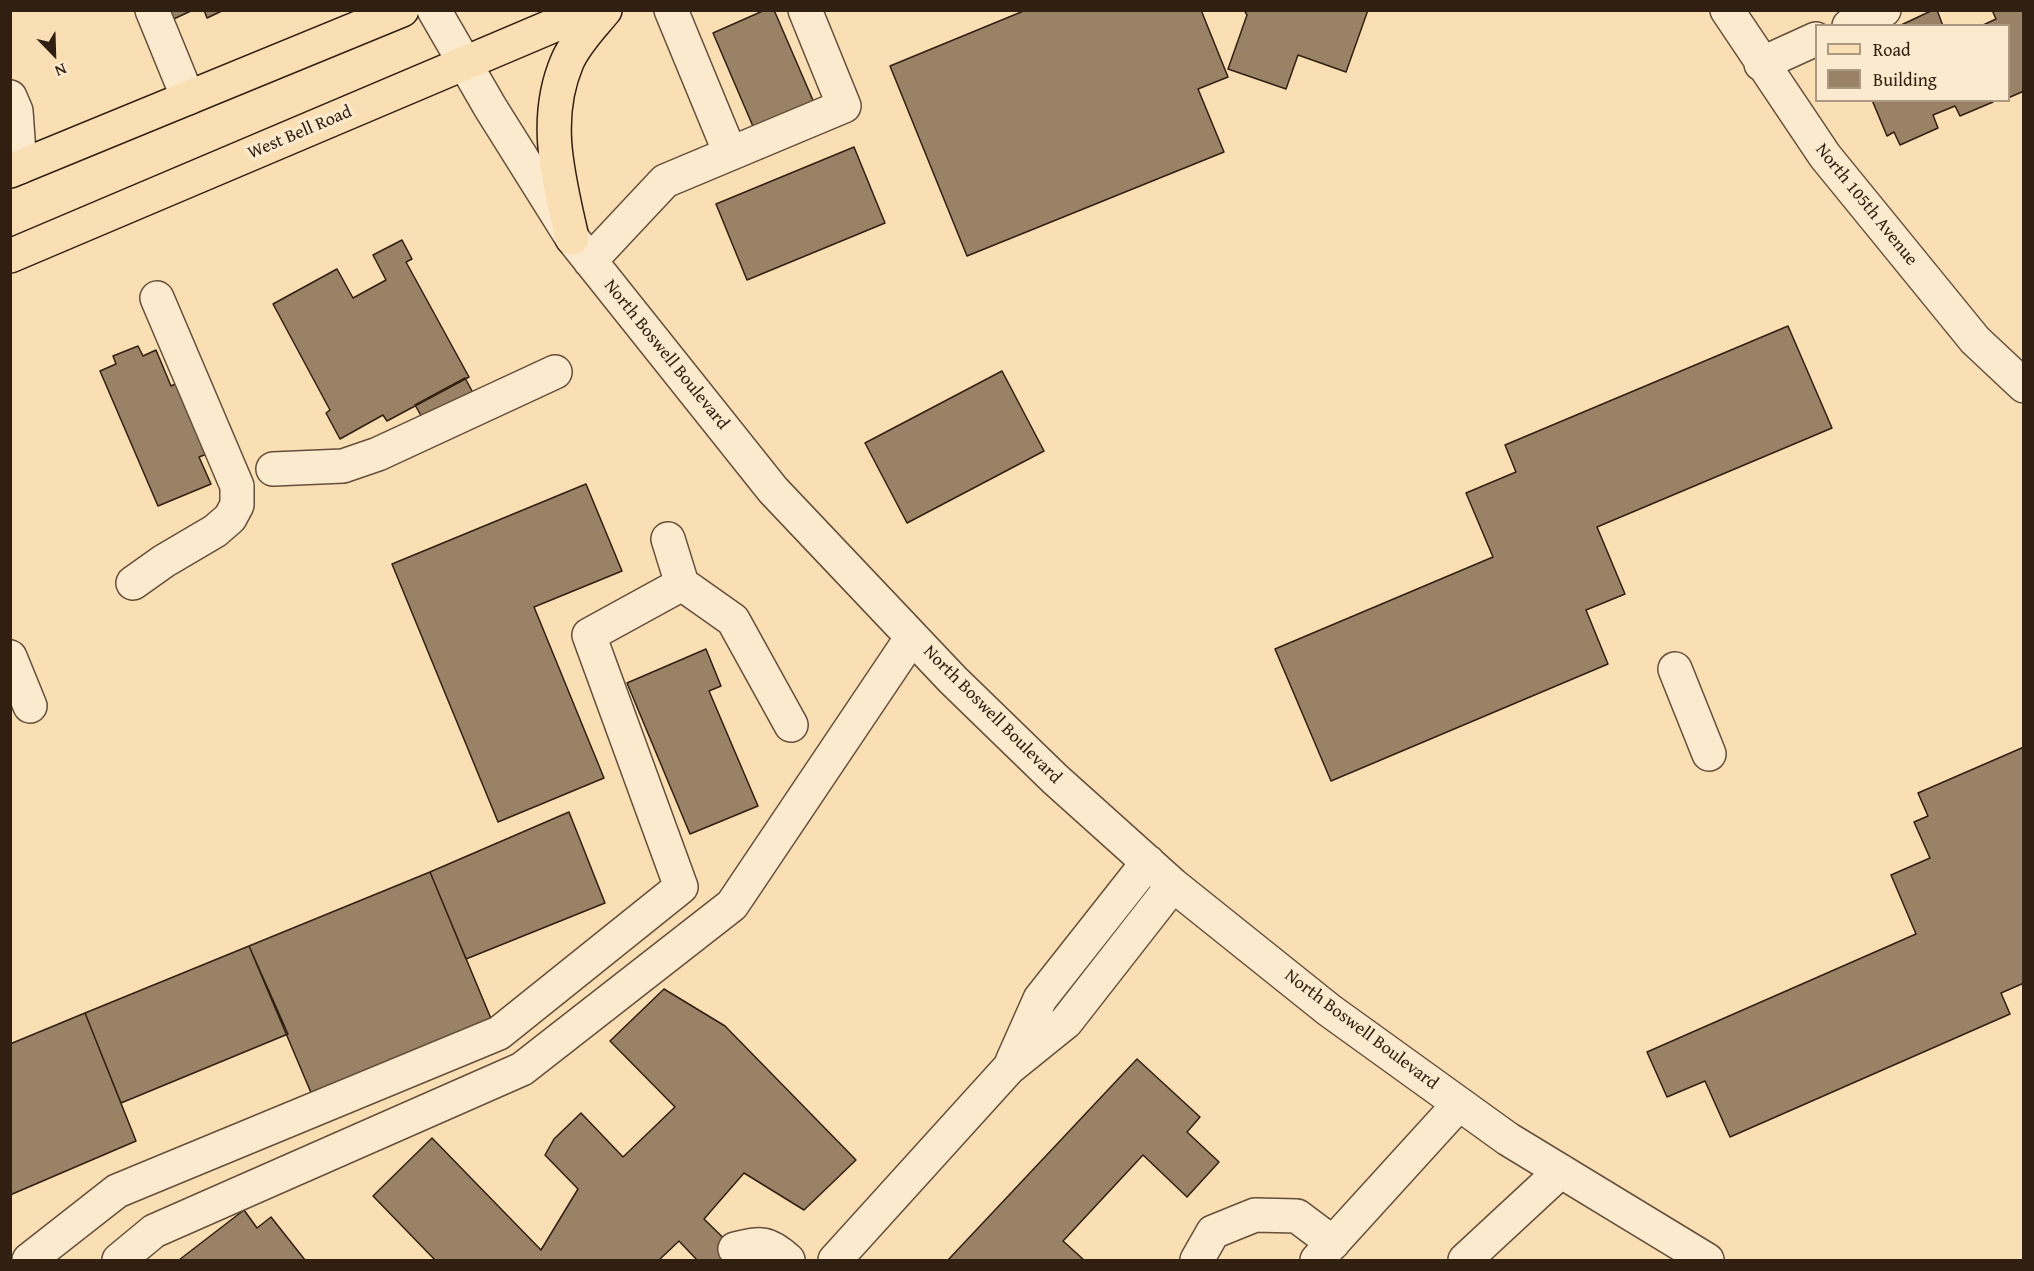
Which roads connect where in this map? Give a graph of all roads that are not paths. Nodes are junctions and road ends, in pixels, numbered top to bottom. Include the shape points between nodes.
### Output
1 (152, 10) edge
2 (402, 10) edge
3 (434, 10) edge
4 (590, 10) edge
5 (605, 10) edge
6 (671, 10) edge
7 (805, 10) edge
8 (1727, 10) edge
9 (1884, 10) edge
10 (1853, 24) edge
11 (1815, 39) edge
12 (464, 63) junction
13 (1761, 63) junction
14 (10, 97) edge
15 (188, 98) junction
16 (730, 153) junction
17 (15, 169) edge
18 (581, 250) junction
19 (10, 256) edge
20 (157, 298) dead end
21 (555, 372) dead end
22 (2024, 386) edge
23 (273, 468) dead end
24 (668, 539) dead end
25 (132, 583) dead end
26 (682, 584) junction
27 (912, 637) junction
28 (10, 657) edge
29 (1675, 669) dead end
30 (30, 706) dead end
31 (791, 725) dead end
32 (1709, 754) dead end
33 (1148, 862) junction
34 (1173, 885) junction
35 (1009, 1068) junction
36 (1459, 1104) junction
37 (1561, 1171) junction
38 (735, 1249) dead end
39 (1325, 1252) edge
40 (28, 1260) edge
41 (119, 1260) edge
42 (788, 1260) edge
43 (835, 1260) edge
44 (1197, 1260) edge
45 (1465, 1260) edge
46 (1707, 1260) edge

1 - 15 street
2 - 15 main road
3 - 12 street, North Boswell Boulevard
4 - 12 main road, West Bell Road
5 - 18 main road via 568,61 554,119 555,158
6 - 16 street
7 - 16 street via 844,106
8 - 13 street, North 105th Avenue
9 - 10 street
11 - 13 street
12 - 18 street, North Boswell Boulevard
12 - 19 main road, West Bell Road
13 - 22 street, North 105th Avenue via 1825,156 1967,331
14 - 17 street via 16,111
15 - 17 main road
16 - 18 street via 665,181
18 - 27 street, North Boswell Boulevard via 773,490
20 - 25 street via 237,486 237,505 230,518 215,531
21 - 23 street via 378,454 343,466
24 - 26 street
26 - 31 street via 733,620
26 - 40 street via 589,635 681,887 499,1033 117,1191
27 - 33 street, North Boswell Boulevard via 1048,771
27 - 41 street via 732,905 522,1069 154,1231
28 - 30 street
29 - 32 street
33 - 34 street, North Boswell Boulevard
33 - 35 street via 1040,999
34 - 35 street via 1066,1022
34 - 36 street, North Boswell Boulevard via 1329,1010
35 - 43 street
36 - 37 street, North Boswell Boulevard
36 - 39 street
37 - 45 street
37 - 46 street, North Boswell Boulevard
38 - 42 street via 759,1244 775,1249
39 - 44 street via 1298,1216 1255,1215 1213,1232

